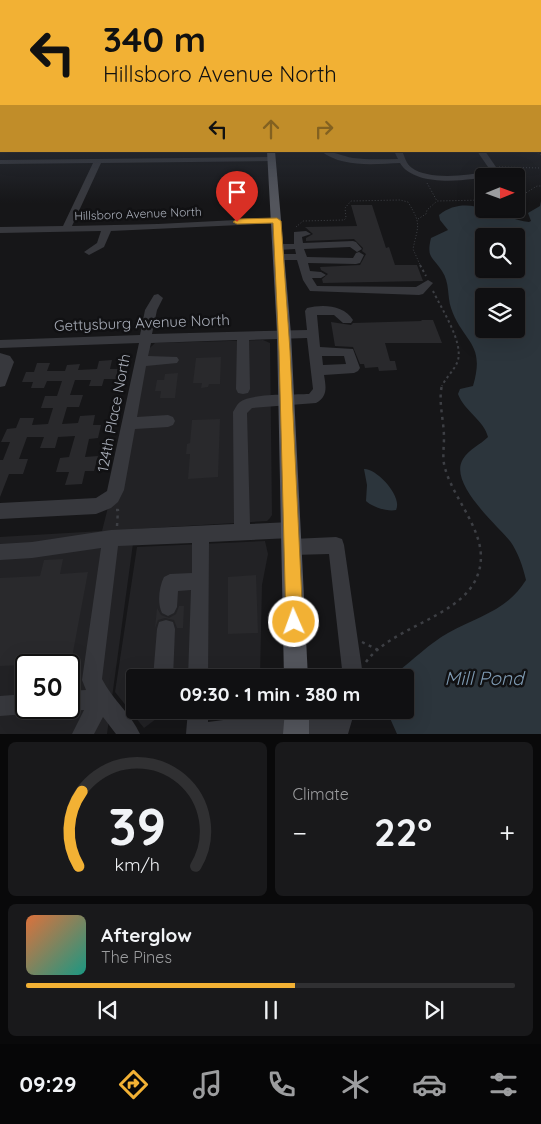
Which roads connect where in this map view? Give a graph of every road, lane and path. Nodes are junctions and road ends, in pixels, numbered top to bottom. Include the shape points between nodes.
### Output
1 (327, 152) edge
2 (398, 152) edge
3 (482, 152) edge
4 (271, 155) edge
5 (98, 161) junction
6 (403, 161) junction
7 (0, 162) edge
8 (491, 166) junction
9 (541, 168) edge
10 (426, 176) junction
11 (541, 186) edge
12 (525, 193) edge
13 (475, 200) edge
14 (437, 201) junction
15 (418, 219) junction
16 (277, 221) junction
17 (107, 228) junction
18 (66, 229) junction
19 (0, 230) edge
20 (301, 234) joint
21 (344, 244) junction
22 (88, 252) dead end
23 (279, 252) junction
24 (302, 255) junction
25 (349, 261) junction
26 (306, 274) junction
27 (321, 275) dead end
28 (428, 283) junction
29 (158, 298) dead end
30 (347, 320) dead end
31 (284, 334) junction
32 (243, 336) junction
33 (313, 336) junction
34 (146, 339) junction
35 (0, 344) edge
36 (315, 351) junction
37 (0, 358) edge
38 (173, 360) dead end
39 (140, 361) junction
40 (317, 370) junction
41 (0, 382) edge
42 (243, 389) dead end
43 (287, 400) junction
44 (168, 421) dead end
45 (129, 423) junction
46 (105, 503) junction
47 (0, 511) edge
48 (242, 532) junction
49 (201, 534) junction
50 (113, 538) junction
51 (292, 538) junction
52 (0, 552) edge
53 (200, 581) junction
54 (168, 607) dead end
55 (166, 629) dead end
56 (164, 669) edge
57 (198, 669) edge
58 (296, 669) edge
59 (352, 669) edge
60 (359, 669) edge
61 (101, 699) junction
62 (80, 700) edge
63 (15, 705) edge
64 (0, 706) edge
65 (198, 719) edge
66 (342, 719) edge
67 (298, 726) edge
68 (84, 734) edge
69 (129, 734) edge
70 (197, 734) edge
71 (204, 734) edge

1 - 6 street via 352,160
2 - 6 street
3 - 8 street
4 - 5 street
4 - 16 main road
5 - 7 street
5 - 18 street
6 - 10 street via 408,169
8 - 9 path
8 - 10 street via 490,173 482,176
10 - 14 path
11 - 12 path
13 - 14 path
14 - 15 path
15 - 20 path via 408,202 351,201 344,208 344,220 303,221 295,226
15 - 28 path via 420,228 412,249
16 - 17 street, Hillsboro Avenue North
16 - 23 main road
17 - 18 street, Hillsboro Avenue North
17 - 22 street via 101,244
18 - 19 street, Hillsboro Avenue North
20 - 24 street
21 - 24 street
21 - 25 street
21 - 25 street via 353,244 358,252 356,261
23 - 24 street
23 - 31 main road
24 - 25 street
24 - 26 street
26 - 27 street
26 - 28 street via 310,286 322,291 419,291
28 - 60 path via 460,354 441,389 445,468 479,540 482,555 480,571 475,583 464,594 388,643 370,656
29 - 34 street, 124th Place North via 151,310
30 - 33 street via 342,313 311,311
31 - 32 street, Gettysburg Avenue North
31 - 33 street, Gettysburg Avenue North
31 - 43 main road
32 - 34 street, Gettysburg Avenue North
32 - 42 street
33 - 36 street
34 - 35 street, Gettysburg Avenue North
34 - 39 street, 124th Place North
36 - 40 street
36 - 40 street via 349,352 354,368
37 - 41 street via 8,362
38 - 39 street
39 - 45 street, 124th Place North
40 - 43 street via 318,395 311,399
43 - 48 street via 250,403 240,412
43 - 51 main road
44 - 45 street
45 - 46 street, 124th Place North via 116,490
46 - 47 street
46 - 50 path via 118,510
48 - 49 street
48 - 51 street
49 - 50 street
49 - 53 street
50 - 52 street
50 - 61 street via 92,680
51 - 58 main road
51 - 59 street via 336,545
53 - 54 street via 170,583
53 - 57 street
55 - 56 street
61 - 62 street
61 - 68 street
61 - 69 street
63 - 64 street
65 - 70 street
66 - 67 street via 340,728
67 - 71 street via 221,729

